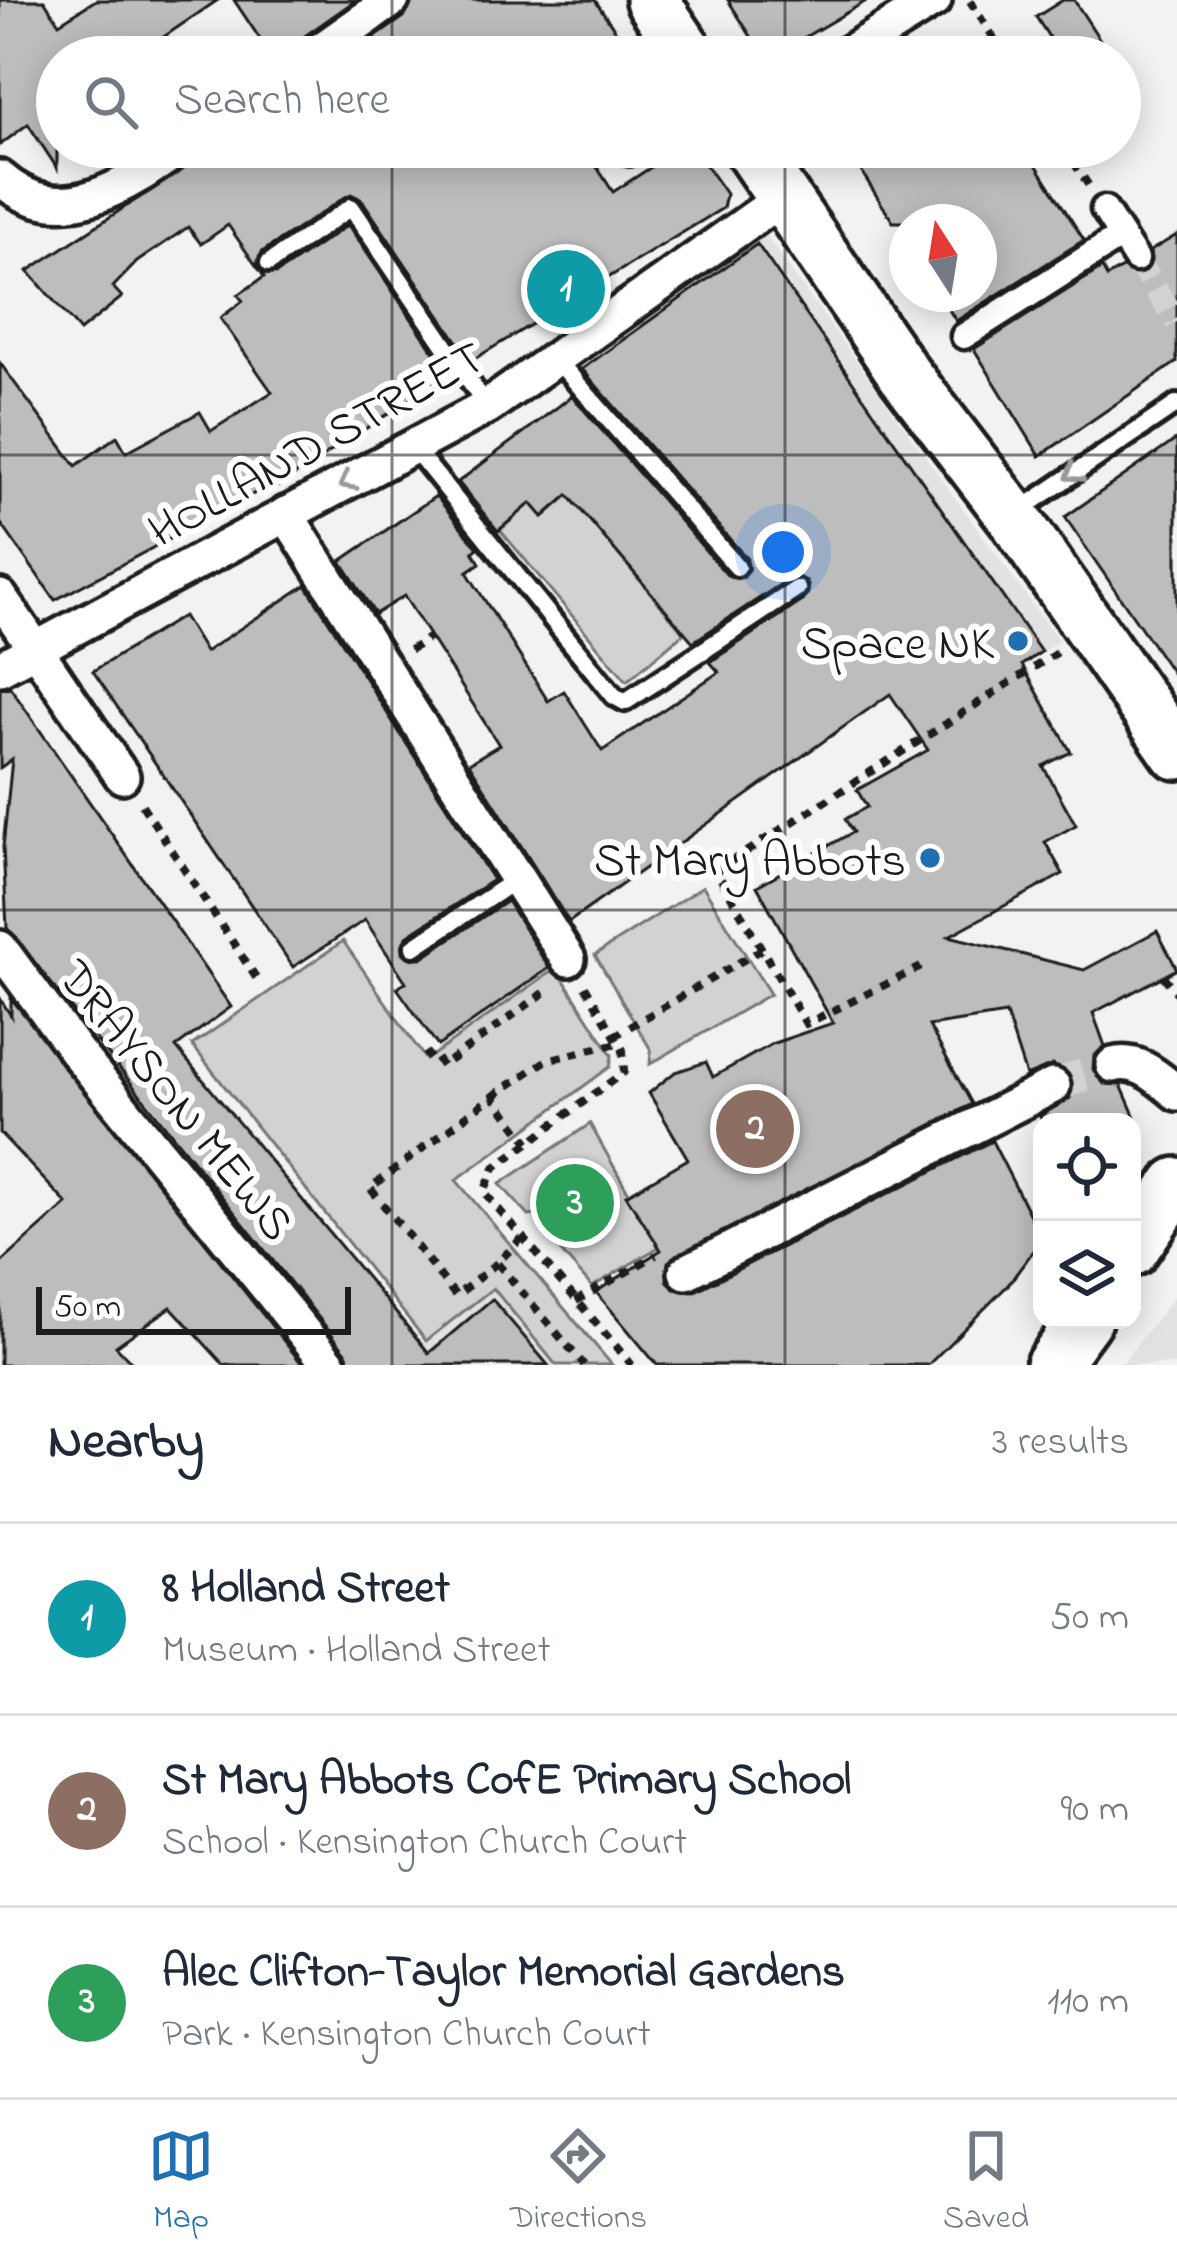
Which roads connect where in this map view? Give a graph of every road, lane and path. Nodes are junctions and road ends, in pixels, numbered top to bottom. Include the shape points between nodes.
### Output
1 (392, 0) edge
2 (652, 0) edge
3 (934, 0) edge
4 (970, 0) edge
5 (341, 36) edge
6 (676, 36) edge
7 (876, 36) edge
8 (993, 36) edge
9 (151, 168) edge
10 (763, 168) edge
11 (1078, 168) edge
12 (0, 178) edge
13 (782, 197) junction
14 (1104, 209) joint
15 (1121, 236) junction
16 (1136, 259) tunnel mouth
17 (269, 263) dead end
18 (964, 336) dead end
19 (556, 359) junction
20 (1177, 404) edge
21 (487, 407) junction
22 (413, 447) junction
23 (286, 514) junction
24 (1012, 515) junction
25 (737, 567) dead end
26 (797, 589) dead end
27 (0, 597) edge
28 (36, 649) junction
29 (1063, 649) dead end
30 (0, 668) edge
31 (1177, 753) edge
32 (122, 776) joint
33 (517, 879) junction
34 (413, 947) dead end
35 (0, 948) edge
36 (762, 949) junction
37 (571, 964) junction
38 (922, 967) dead end
39 (1163, 976) dead end
40 (257, 979) dead end
41 (1177, 993) edge
42 (616, 1039) junction
43 (424, 1058) dead end
44 (1113, 1065) tunnel mouth
45 (1053, 1086) tunnel mouth
46 (1177, 1093) edge
47 (493, 1096) junction
48 (530, 1143) junction
49 (1177, 1184) edge
50 (1141, 1237) edge
51 (522, 1238) junction
52 (497, 1263) junction
53 (675, 1269) joint
54 (576, 1301) junction
55 (330, 1365) edge
56 (584, 1365) edge
57 (632, 1365) edge

1 - 5 street
2 - 6 main road
3 - 7 street
4 - 8 path
9 - 12 street via 86,203 20,196
10 - 13 main road
11 - 14 path
13 - 19 street, HOLLAND STREET
13 - 24 main road
14 - 15 street
15 - 16 street
15 - 18 street
17 - 21 lane via 351,207
19 - 21 street, HOLLAND STREET
19 - 25 lane
20 -> 24 lane
21 - 22 street, HOLLAND STREET
22 -> 23 street, HOLLAND STREET
22 - 26 lane via 625,702
23 - 28 street, HOLLAND STREET
23 - 33 street
24 - 31 main road
27 - 28 street
28 - 30 street, HOLLAND STREET
28 - 32 street
29 - 36 path via 716,872
32 - 40 path
33 - 34 lane
33 - 37 street
35 - 55 street, DRAYSON MEWS
36 - 38 path via 806,1024
36 - 42 path
37 - 42 path
37 - 43 path via 442,1066 432,1052
39 - 41 path
42 - 47 path via 547,1060
42 - 48 path via 624,1072
44 - 46 street via 1149,1070
45 - 53 street
47 - 48 path
47 - 52 path via 370,1188 456,1296
48 - 51 path via 484,1184
49 - 50 main road
51 - 52 path
51 - 54 path
52 - 56 path
53 - 54 path via 654,1253
54 - 57 path

